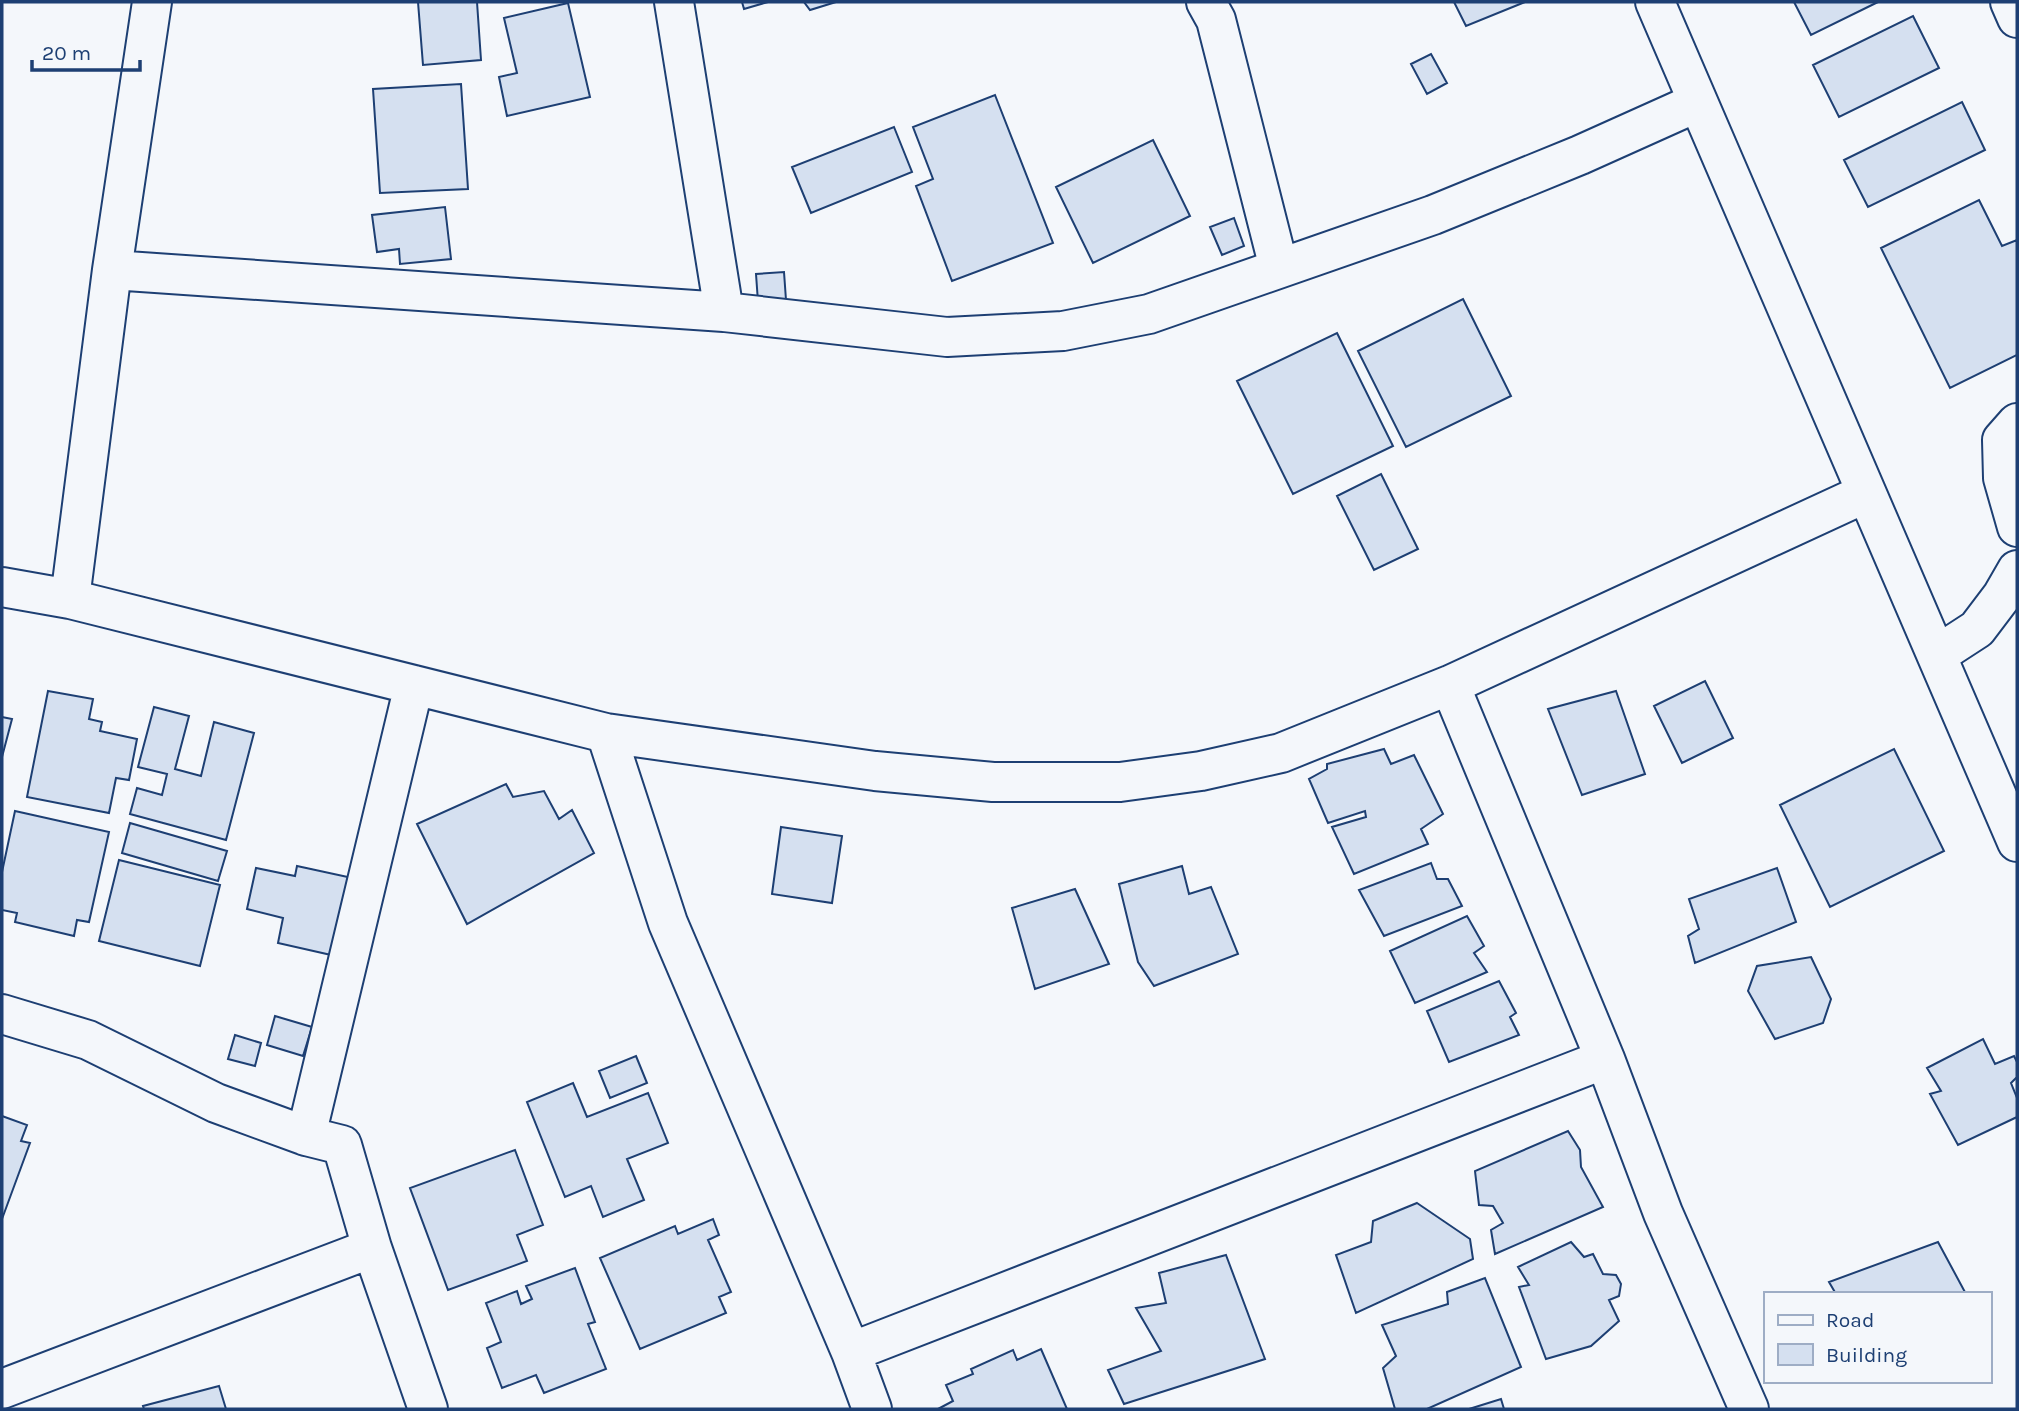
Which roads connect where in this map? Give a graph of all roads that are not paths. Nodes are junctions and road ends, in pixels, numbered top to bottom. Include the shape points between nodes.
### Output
1 (152, 2) edge
2 (674, 2) edge
3 (1206, 2) edge
4 (1655, 2) edge
5 (2010, 2) edge
6 (2017, 18) edge
7 (1698, 102) junction
8 (1279, 268) junction
9 (112, 270) junction
10 (724, 312) junction
11 (2017, 423) edge
12 (1866, 493) junction
13 (2017, 527) edge
14 (2017, 570) edge
15 (2, 587) edge
16 (70, 599) junction
17 (1937, 655) junction
18 (414, 685) junction
19 (1450, 685) junction
20 (606, 733) junction
21 (2017, 842) edge
22 (2, 1014) edge
23 (1605, 1059) junction
24 (306, 1136) junction
25 (372, 1248) junction
26 (851, 1352) junction
27 (2, 1388) edge
28 (428, 1409) edge
29 (872, 1409) edge
30 (1749, 1409) edge

1 - 9 street
2 - 10 street
3 - 8 street via 1216,20
4 - 7 street
5 - 6 street
7 - 8 street via 1433,215
7 - 12 street
8 - 10 street via 1149,314 1063,331 947,337
9 - 10 street
9 - 16 street
11 - 13 street via 2002,440 2003,478
12 - 17 street
12 - 19 street
14 - 17 street via 1977,629
15 - 16 street
16 - 18 street
17 - 21 street
18 - 20 street
18 - 24 street
19 - 20 street via 1281,753 1201,771 1120,782 993,782 875,771
19 - 23 street
20 - 26 street via 668,923
22 - 24 street via 88,1040 216,1103
23 - 26 street
23 - 30 street via 1663,1213
24 - 25 street via 342,1144
25 - 27 street
25 - 28 street
26 - 29 street

